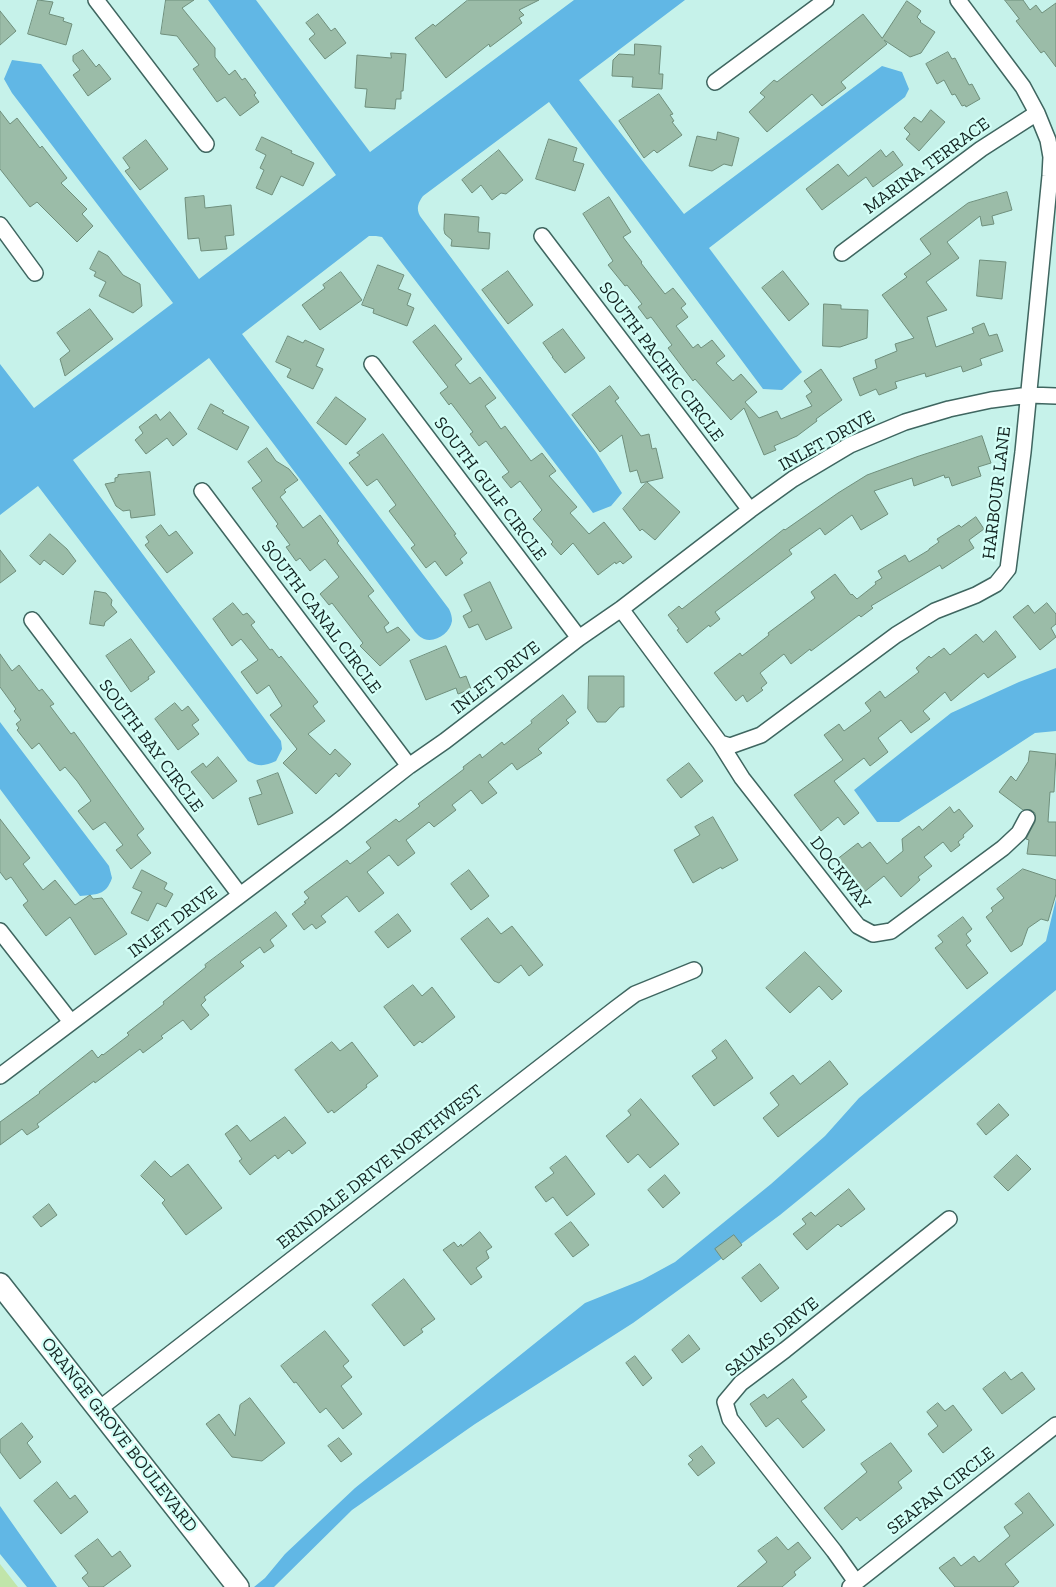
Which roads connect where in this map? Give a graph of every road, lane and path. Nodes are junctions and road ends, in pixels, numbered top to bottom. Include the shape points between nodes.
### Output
1 (96, 0) edge
2 (826, 0) edge
3 (958, 0) edge
4 (715, 82) dead end
5 (1037, 113) junction
6 (206, 144) dead end
7 (0, 225) edge
8 (542, 236) dead end
9 (842, 253) dead end
10 (35, 273) dead end
11 (372, 364) dead end
12 (1029, 395) junction
13 (1056, 396) edge
14 (202, 491) dead end
15 (750, 510) junction
16 (621, 609) junction
17 (32, 620) dead end
18 (579, 638) junction
19 (720, 743) junction
20 (409, 766) junction
21 (1027, 818) dead end
22 (240, 895) junction
23 (0, 931) edge
24 (694, 970) dead end
25 (71, 1022) junction
26 (0, 1076) edge
27 (950, 1219) dead end
28 (0, 1284) edge
29 (99, 1409) junction
30 (1056, 1425) edge
31 (853, 1585) edge
32 (238, 1587) edge

1 - 6 street
2 - 4 street
3 - 5 street, HARBOUR LANE via 1023,87
5 - 9 street, MARINA TERRACE via 981,149
5 - 12 street, HARBOUR LANE via 1051,157
7 - 10 street
8 - 15 street, SOUTH PACIFIC CIRCLE
11 - 18 street, SOUTH GULF CIRCLE
12 - 13 street, INLET DRIVE
12 - 15 street, INLET DRIVE via 949,409 885,430 822,461
12 - 19 street, HARBOUR LANE via 1008,569 996,584 976,596 935,611 910,626 761,735 730,746
14 - 20 street, SOUTH CANAL CIRCLE
15 - 16 street, INLET DRIVE
16 - 18 street, INLET DRIVE
16 - 19 street
17 - 22 street, SOUTH BAY CIRCLE
18 - 20 street, INLET DRIVE
19 - 21 street, DOCKWAY via 742,778 858,926 873,934 891,931 961,880 1012,841
20 - 22 street, INLET DRIVE
22 - 25 street, INLET DRIVE
23 - 25 street
24 - 29 street, ERINDALE DRIVE NORTHWEST via 635,994 615,1008
25 - 26 street, INLET DRIVE
27 - 31 street, SAUMS DRIVE via 741,1383 725,1402 730,1419 834,1551
28 - 29 street, ORANGE GROVE BOULEVARD
29 - 32 street, ORANGE GROVE BOULEVARD
30 - 31 street, SEAFAN CIRCLE

